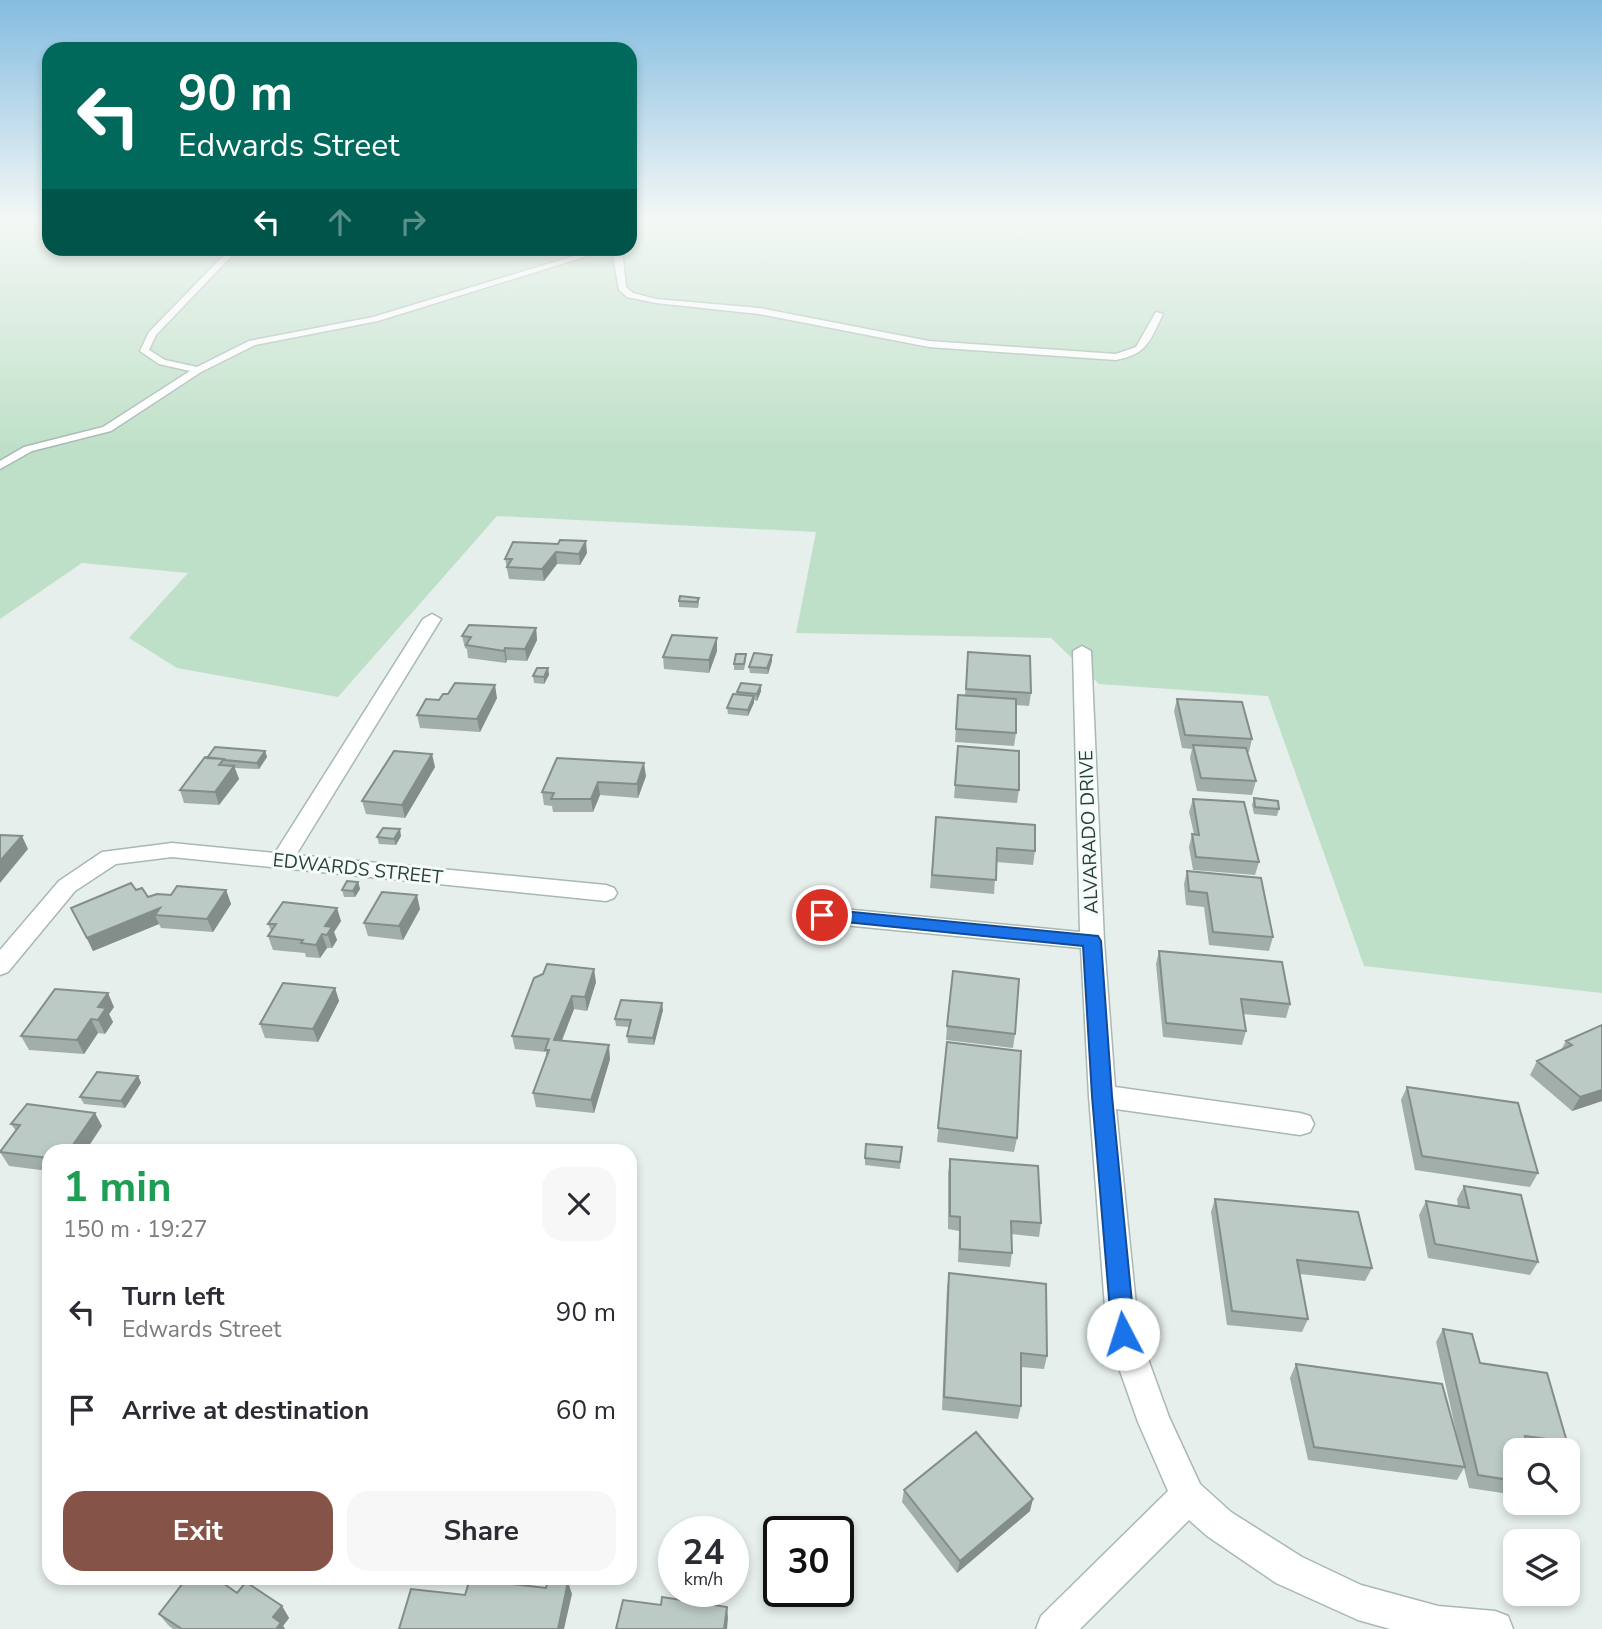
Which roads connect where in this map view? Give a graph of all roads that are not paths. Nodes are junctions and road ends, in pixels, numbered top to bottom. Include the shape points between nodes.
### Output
1 (189, 296) edge
2 (448, 296) edge
3 (634, 296) edge
4 (1159, 314) dead end
5 (198, 370) junction
6 (0, 466) edge
7 (432, 619) dead end
8 (1082, 651) dead end
9 (281, 860) junction
10 (606, 893) dead end
11 (822, 915) dead end
12 (1092, 941) junction
13 (0, 966) edge
14 (1102, 1096) junction
15 (1300, 1124) dead end
16 (1188, 1496) junction
17 (1054, 1629) edge
18 (1493, 1629) edge

1 - 5 lane via 152,334 144,351 162,362
2 - 5 lane via 375,318 252,342
3 - 4 lane via 773,314 929,344 1103,356 1131,356 1140,351
5 - 6 lane via 107,429 28,449
7 - 9 street
8 - 12 street, ALVARADO DRIVE
9 - 10 street, EDWARDS STREET
9 - 13 street, EDWARDS STREET via 172,850 110,857 67,886
11 - 12 street
12 - 14 street, ALVARADO DRIVE
14 - 15 street
14 - 16 street, ALVARADO DRIVE via 1123,1334 1154,1422
16 - 17 street
16 - 18 street, ALVARADO DRIVE via 1219,1524 1289,1570 1358,1602 1438,1624

